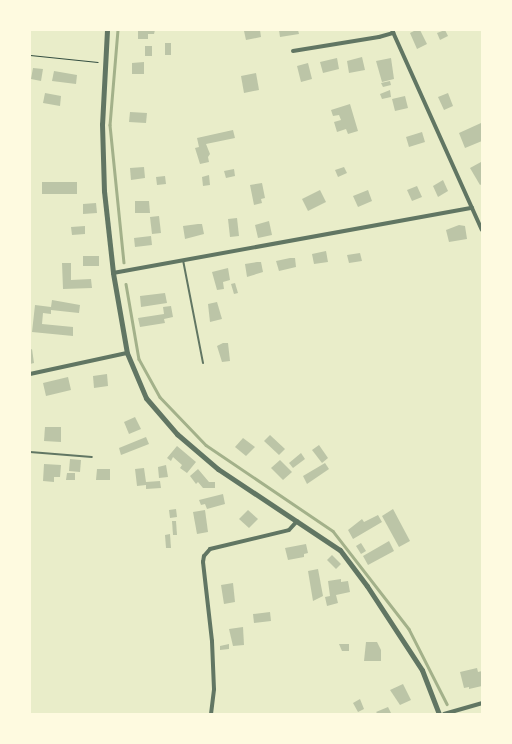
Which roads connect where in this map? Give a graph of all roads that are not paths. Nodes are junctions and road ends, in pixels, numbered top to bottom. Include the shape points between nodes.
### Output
1 (107, 30) edge
2 (392, 32) edge
3 (293, 51) dead end
4 (472, 208) junction
5 (482, 230) edge
6 (183, 260) junction
7 (113, 273) junction
8 (127, 353) junction
9 (203, 363) dead end
10 (30, 374) edge
11 (30, 452) edge
12 (92, 457) dead end
13 (296, 521) junction
14 (482, 703) edge
15 (211, 714) edge
16 (440, 714) edge
17 (444, 714) edge

1 - 7 street via 102,155
2 - 3 street via 379,38
2 - 4 street
4 - 5 street
4 - 6 street
6 - 7 street
6 - 9 lane
7 - 8 street
8 - 10 street
8 - 13 street via 146,398 177,434 218,469
11 - 12 lane
13 - 15 street via 289,530 210,549 204,556 212,641 214,689
13 - 16 street via 340,550 367,586 422,670
14 - 17 street

